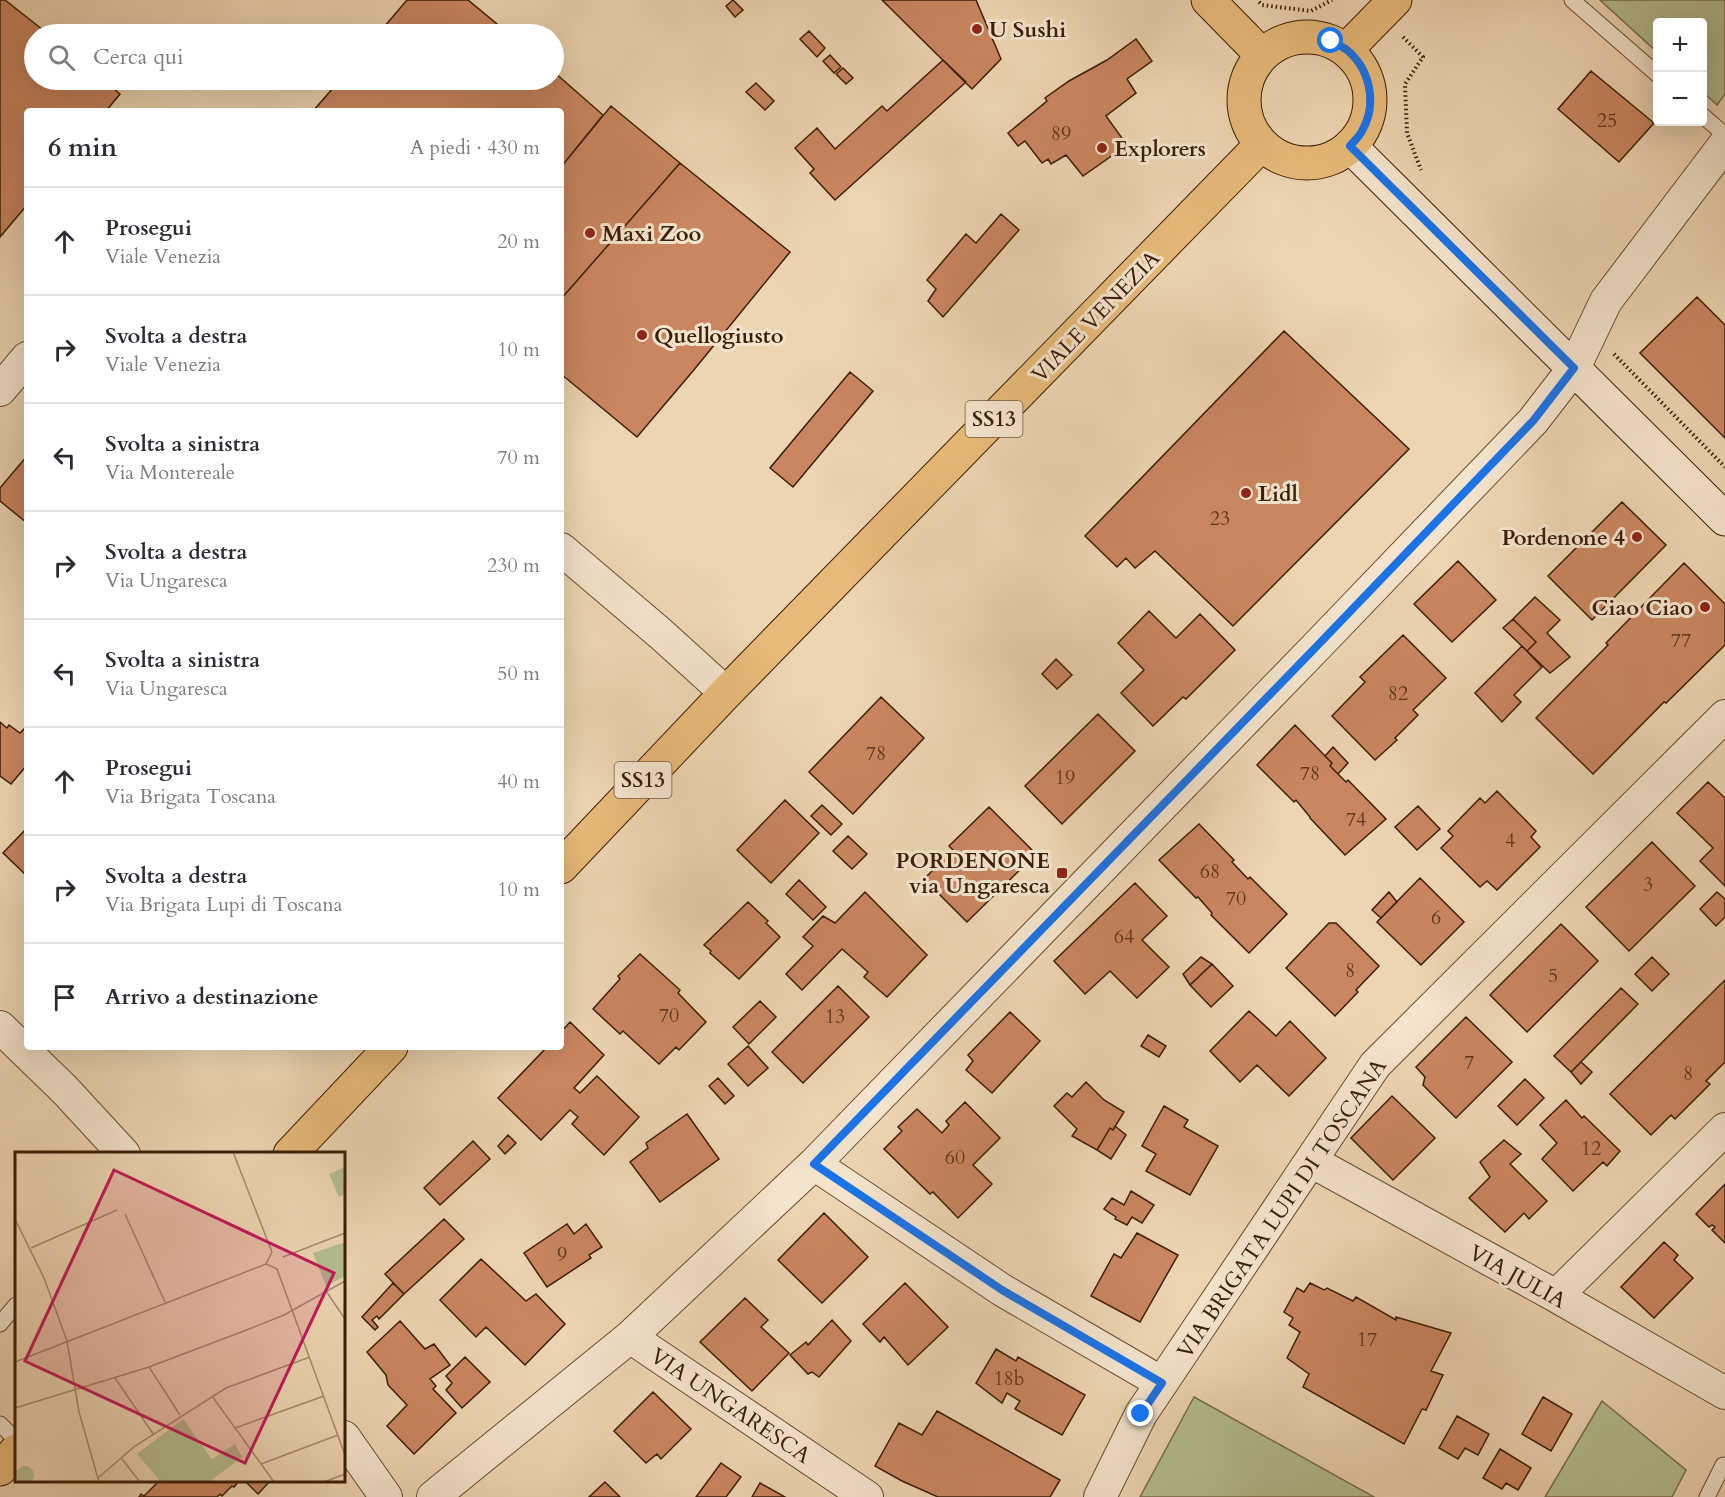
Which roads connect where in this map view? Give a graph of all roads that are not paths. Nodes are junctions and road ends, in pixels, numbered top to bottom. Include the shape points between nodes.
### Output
1 (1208, 0) edge
2 (1572, 0) edge
3 (1388, 7) edge
4 (1347, 50) junction
5 (1263, 55) junction
6 (1655, 72) edge
7 (1707, 119) edge
8 (1725, 135) edge
9 (1262, 144) junction
10 (1725, 144) edge
11 (1350, 146) junction
12 (24, 362) edge
13 (1574, 368) junction
14 (0, 390) edge
15 (1725, 519) edge
16 (564, 552) edge
17 (726, 693) junction
18 (1725, 716) edge
19 (564, 864) edge
20 (0, 1027) edge
21 (388, 1050) edge
22 (1725, 1129) edge
23 (122, 1152) edge
24 (292, 1152) edge
25 (1311, 1161) junction
26 (814, 1164) junction
27 (1556, 1296) junction
28 (15, 1306) edge
29 (0, 1324) edge
30 (630, 1337) junction
31 (1162, 1383) junction
32 (1725, 1393) edge
33 (0, 1424) edge
34 (345, 1438) edge
35 (15, 1439) edge
36 (15, 1452) edge
37 (1723, 1465) dead end
38 (0, 1469) edge
39 (864, 1495) edge
40 (386, 1497) edge
41 (433, 1497) edge
42 (1100, 1497) edge
43 (1707, 1497) edge

1 - 5 main road
2 - 6 lane
3 - 4 main road
4 - 5 main road via 1331,41 1295,38 1277,44
4 - 11 main road via 1359,63 1371,97 1362,132
5 - 9 main road via 1251,71 1245,90 1245,109
7 - 8 lane
9 - 11 main road via 1278,156 1296,162 1334,157
9 - 17 main road, VIALE VENEZIA / SS13
10 - 13 street, VIA UNGARESCA via 1606,301
11 - 13 main road
12 - 14 street
13 - 15 main road
13 - 26 street, VIA UNGARESCA via 1525,430
16 - 17 street
17 - 19 main road, VIALE VENEZIA / SS13
18 - 25 street, VIA BRIGATA LUPI DI TOSCANA via 1375,1065
20 - 23 street
21 - 24 main road
22 - 27 street
25 - 27 street, VIA JULIA
25 - 31 street, VIA BRIGATA LUPI DI TOSCANA
26 - 30 street, VIA UNGARESCA
26 - 31 street via 1002,1290
27 - 32 street, VIA JULIA
28 - 29 lane
30 - 39 street, VIA UNGARESCA
30 - 41 street, VIA UNGARESCA
31 - 42 street, VIA BRIGATA LUPI DI TOSCANA via 1141,1414
33 - 35 lane
34 - 40 street
36 - 38 main road
37 - 43 lane

